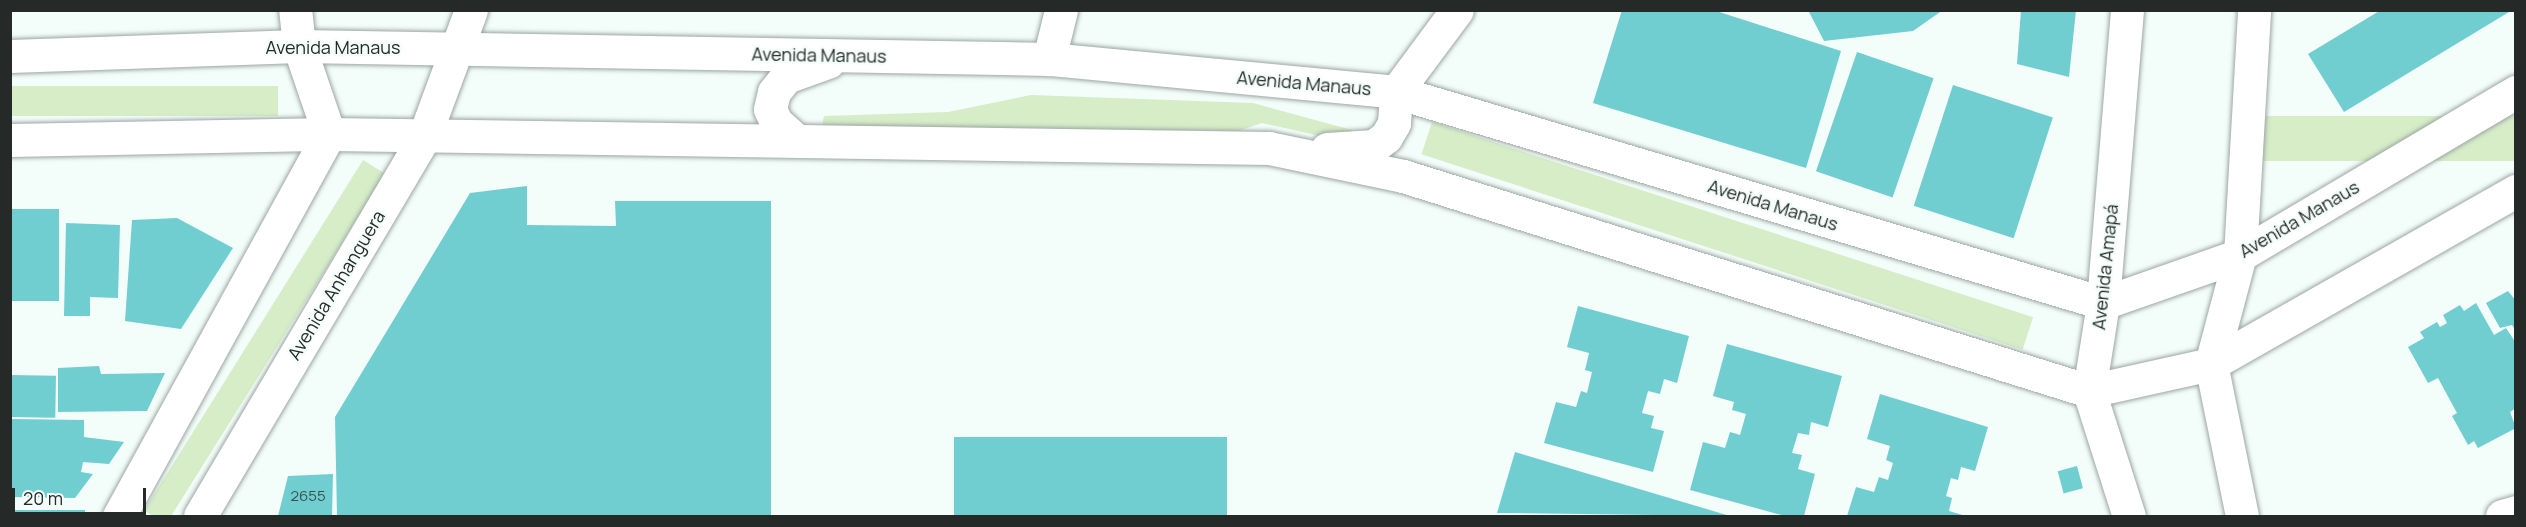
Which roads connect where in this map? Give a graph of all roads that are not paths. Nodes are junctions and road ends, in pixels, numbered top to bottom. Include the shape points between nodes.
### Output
1 (295, 10) edge
2 (471, 10) edge
3 (1061, 10) edge
4 (1457, 10) edge
5 (2127, 10) edge
6 (2254, 10) edge
7 (299, 46) junction
8 (460, 48) junction
9 (10, 56) edge
10 (847, 56) junction
11 (1049, 59) junction
12 (1396, 92) junction
13 (2516, 92) edge
14 (329, 134) junction
15 (424, 137) junction
16 (10, 140) edge
17 (796, 140) junction
18 (1269, 148) junction
19 (2516, 191) edge
20 (2240, 255) junction
21 (2103, 303) junction
22 (2211, 364) junction
23 (2089, 391) junction
24 (2516, 512) edge
25 (119, 516) edge
26 (200, 516) edge
27 (2129, 516) edge
28 (2242, 516) edge
29 (2502, 516) edge

1 - 7 street
2 - 8 street, Avenida Anhanguera
3 - 11 street
4 - 12 street
5 - 21 street, Avenida Amapá
6 - 20 street
7 - 8 street, Avenida Manaus
7 - 9 street, Avenida Manaus
7 - 14 street
8 - 10 street, Avenida Manaus
8 - 15 street, Avenida Anhanguera
10 - 11 street, Avenida Manaus
10 - 17 street via 786,77 774,92 770,109 776,122
11 - 12 street, Avenida Manaus
12 - 18 street via 1394,123 1386,137 1374,146 1353,150
12 - 21 street, Avenida Manaus
13 - 20 street, Avenida Manaus
14 - 15 street
14 - 16 street
14 - 25 street
15 - 17 street
15 - 26 street, Avenida Anhanguera
17 - 18 street
18 - 23 street via 1403,176
19 - 22 street
20 - 21 street, Avenida Manaus
20 - 22 street
21 - 23 street, Avenida Amapá
22 - 23 street
22 - 28 street
23 - 27 street, Avenida Amapá
24 - 29 street

